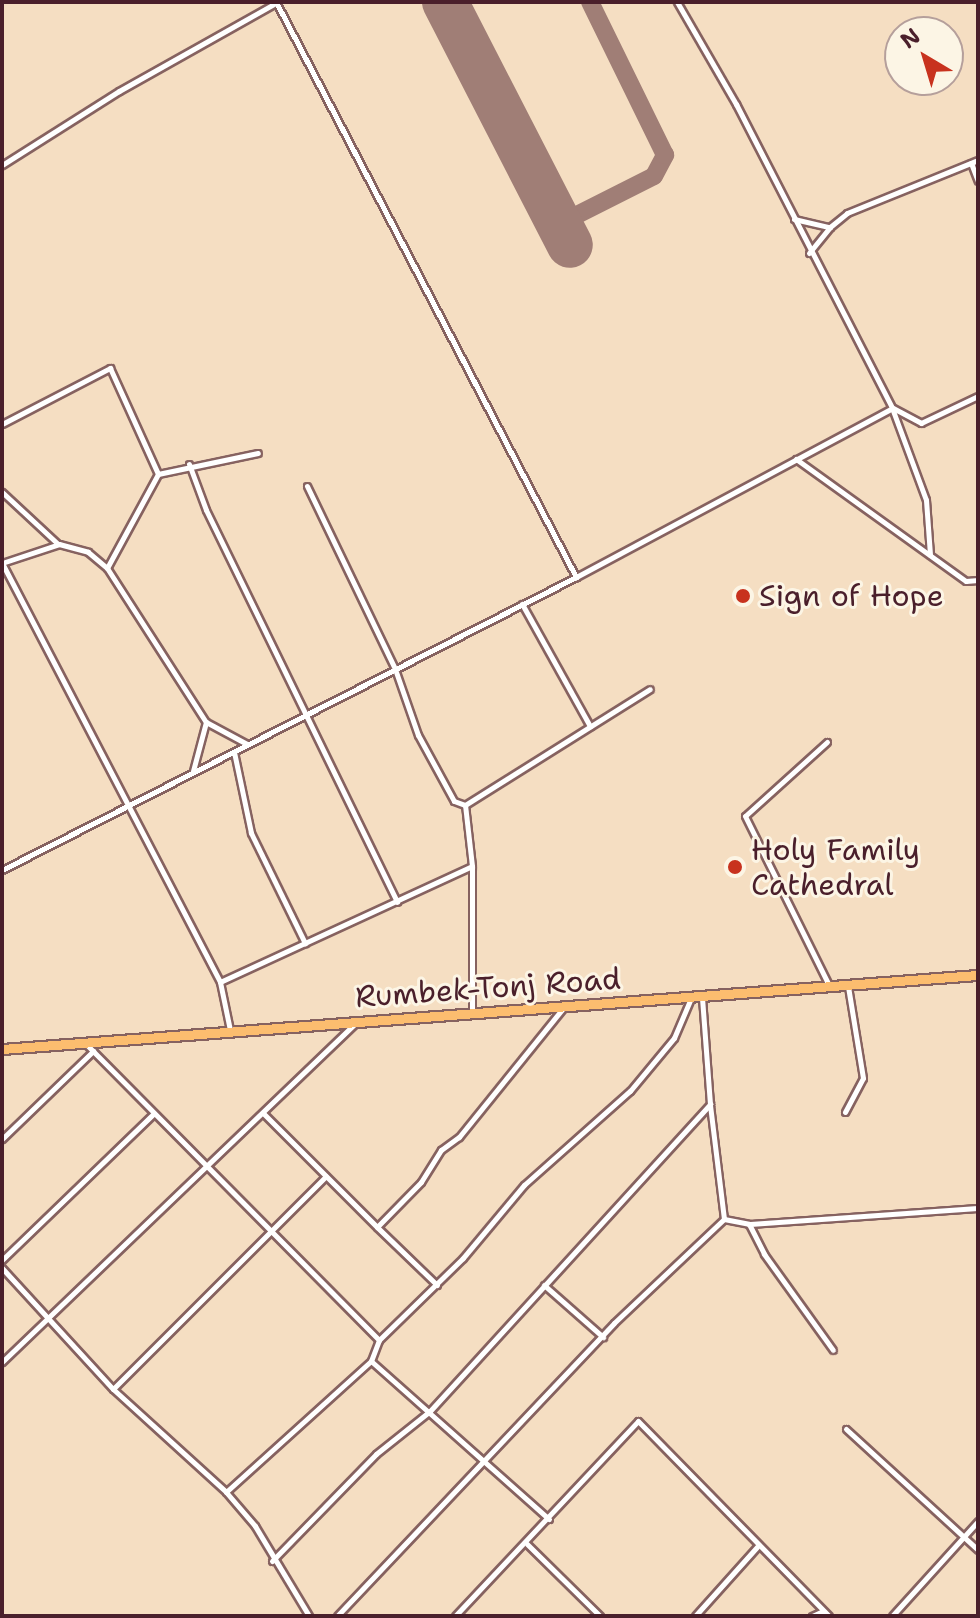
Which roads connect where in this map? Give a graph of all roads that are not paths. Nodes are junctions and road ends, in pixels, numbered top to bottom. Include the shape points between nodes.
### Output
1 (677, 2) edge
2 (276, 3) edge
3 (978, 160) edge
4 (971, 163) junction
5 (2, 165) edge
6 (978, 181) edge
7 (793, 219) junction
8 (830, 227) junction
9 (809, 253) junction
10 (978, 396) edge
11 (892, 408) junction
12 (2, 424) edge
13 (258, 453) dead end
14 (796, 459) junction
15 (189, 464) junction
16 (158, 474) junction
17 (307, 486) dead end
18 (2, 492) edge
19 (59, 544) junction
20 (930, 555) junction
21 (3, 562) edge
22 (107, 568) junction
23 (576, 577) junction
24 (978, 580) edge
25 (522, 604) junction
26 (395, 669) junction
27 (650, 689) dead end
28 (309, 713) junction
29 (206, 722) junction
30 (590, 726) junction
31 (827, 742) dead end
32 (248, 744) junction
33 (234, 752) junction
34 (193, 772) junction
35 (465, 805) junction
36 (127, 806) junction
37 (472, 866) junction
38 (2, 870) edge
39 (397, 902) junction
40 (305, 943) junction
41 (978, 975) edge
42 (220, 982) junction
43 (848, 985) junction
44 (830, 986) junction
45 (696, 997) junction
46 (565, 1006) junction
47 (472, 1014) junction
48 (357, 1022) junction
49 (230, 1030) junction
50 (85, 1043) junction
51 (2, 1049) edge
52 (93, 1051) junction
53 (710, 1104) junction
54 (845, 1112) dead end
55 (153, 1114) junction
56 (264, 1114) junction
57 (2, 1139) edge
58 (207, 1169) junction
59 (326, 1176) junction
60 (978, 1208) edge
61 (724, 1219) junction
62 (749, 1224) junction
63 (377, 1227) junction
64 (271, 1233) junction
65 (2, 1260) edge
66 (2, 1268) edge
67 (437, 1285) junction
68 (544, 1285) junction
69 (49, 1322) junction
70 (603, 1337) junction
71 (379, 1340) junction
72 (833, 1350) dead end
73 (371, 1361) junction
74 (2, 1362) edge
75 (113, 1389) junction
76 (430, 1411) junction
77 (846, 1429) dead end
78 (484, 1463) junction
79 (226, 1492) junction
80 (549, 1519) junction
81 (978, 1521) edge
82 (965, 1536) junction
83 (527, 1544) junction
84 (757, 1547) junction
85 (978, 1550) edge
86 (272, 1561) junction
87 (823, 1611) junction
88 (309, 1616) edge
89 (337, 1616) edge
90 (455, 1616) edge
91 (600, 1616) edge
92 (695, 1616) edge
93 (812, 1616) edge
94 (829, 1616) edge
95 (892, 1616) edge

1 - 7 street
2 - 5 street via 119,91
2 - 23 street
3 - 4 street
4 - 6 street
4 - 8 street via 847,213
7 - 8 street
7 - 9 street
8 - 9 street
9 - 11 street
10 - 11 street via 921,423
11 - 14 street
11 - 20 street via 926,500
12 - 16 street via 110,368
13 - 15 street
14 - 20 street
14 - 23 street
15 - 16 street
15 - 28 street via 206,510
16 - 22 street
17 - 26 street
18 - 19 street
19 - 21 street
19 - 22 street via 88,552
20 - 24 street via 966,581
21 - 36 street
22 - 29 street
23 - 25 street
25 - 26 street
25 - 30 street
26 - 28 street
26 - 35 street via 418,735 454,801
27 - 30 street
28 - 32 street
28 - 39 street
29 - 32 street
29 - 34 street
30 - 35 street
31 - 44 street via 745,816
32 - 33 street
33 - 34 street
33 - 40 street via 251,833
34 - 36 street
35 - 37 street
36 - 38 street
36 - 42 street
37 - 39 street
37 - 47 street
39 - 40 street
40 - 42 street
41 - 43 main road, Rumbek-Tonj Road
42 - 49 street
43 - 44 main road, Rumbek-Tonj Road
43 - 54 street via 863,1078
44 - 45 main road, Rumbek-Tonj Road
45 - 46 main road, Rumbek-Tonj Road
45 - 53 street
45 - 67 street via 674,1038 630,1091 524,1185
46 - 47 main road, Rumbek-Tonj Road
46 - 63 street via 459,1137 441,1150 421,1182
47 - 48 main road, Rumbek-Tonj Road
48 - 49 main road, Rumbek-Tonj Road
48 - 56 street
49 - 50 main road, Rumbek-Tonj Road
50 - 51 main road, Rumbek-Tonj Road
50 - 52 street
52 - 55 street
52 - 57 street
53 - 61 street
53 - 68 street
55 - 58 street
55 - 65 street
56 - 58 street
56 - 59 street
58 - 64 street
58 - 69 street
59 - 63 street
59 - 64 street
60 - 62 street
61 - 62 street
61 - 70 street
62 - 72 street via 764,1254
63 - 67 street
64 - 71 street
64 - 75 street
66 - 69 street
67 - 71 street
68 - 70 street
68 - 76 street
69 - 74 street
69 - 75 street
70 - 78 street
71 - 73 street
73 - 76 street
73 - 79 street
75 - 79 street
76 - 78 street
76 - 86 street via 376,1454
77 - 82 street
78 - 80 street
78 - 89 street
79 - 86 street via 255,1526
80 - 83 street
80 - 84 street via 638,1421
81 - 82 street
82 - 85 street
82 - 95 street
83 - 90 street
83 - 91 street
84 - 87 street
84 - 92 street
86 - 88 street
87 - 93 street
87 - 94 street

